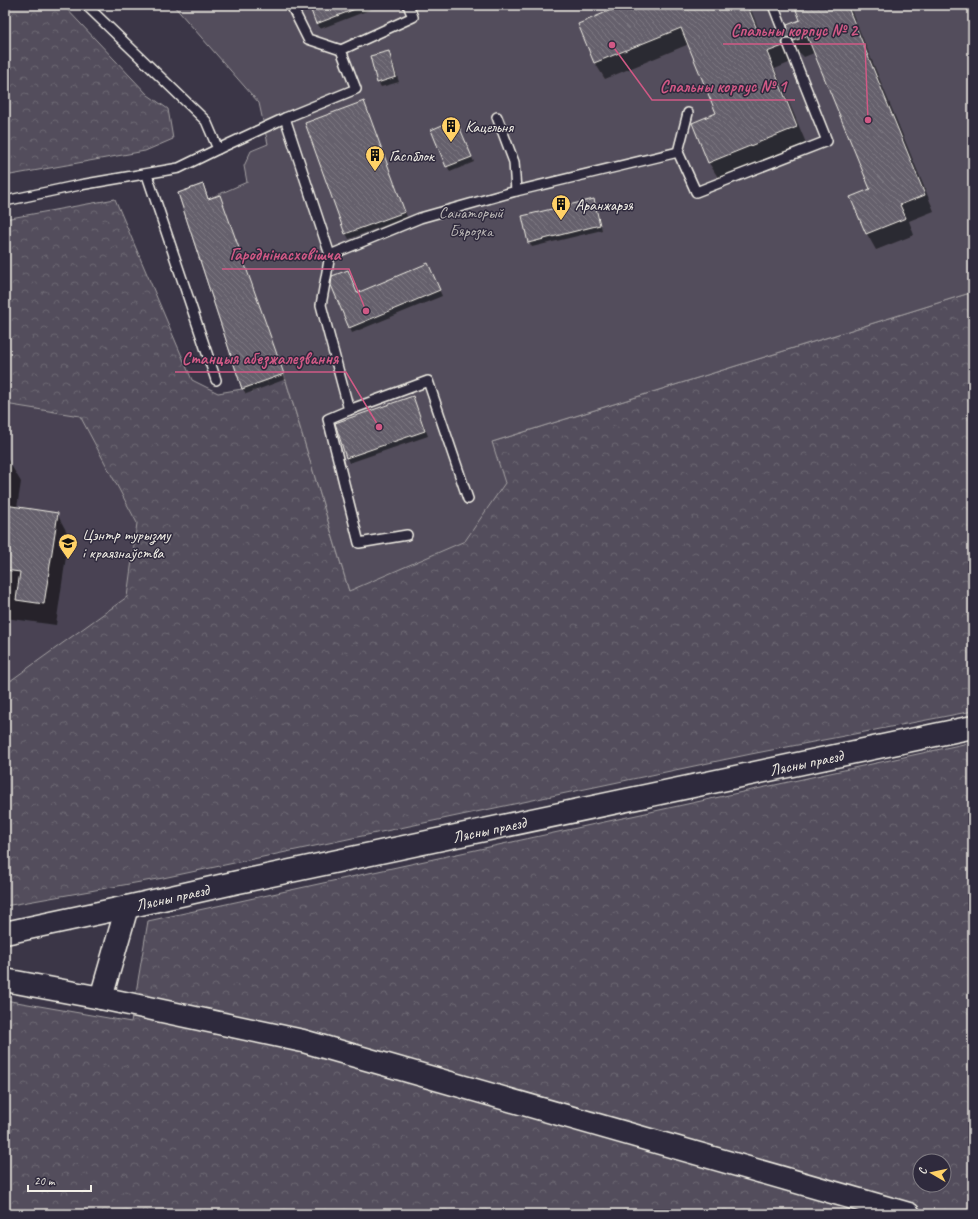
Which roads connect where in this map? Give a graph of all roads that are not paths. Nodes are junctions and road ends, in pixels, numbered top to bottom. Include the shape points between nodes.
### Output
1 (86, 5) edge
2 (291, 5) edge
3 (408, 5) edge
4 (773, 5) edge
5 (782, 28) dead end
6 (788, 43) dead end
7 (341, 50) junction
8 (688, 113) dead end
9 (497, 117) dead end
10 (285, 118) junction
11 (218, 149) junction
12 (678, 152) junction
13 (147, 174) junction
14 (516, 191) junction
15 (5, 201) edge
16 (330, 255) junction
17 (216, 380) dead end
18 (349, 410) junction
19 (468, 500) dead end
20 (408, 534) dead end
21 (973, 727) edge
22 (127, 908) junction
23 (5, 933) edge
24 (5, 980) edge
25 (101, 998) junction
26 (909, 1214) edge

1 - 11 lane via 206,121
2 - 7 lane via 308,39
3 - 7 lane via 413,17
4 - 5 lane
6 - 12 lane via 827,141 696,192
7 - 10 lane via 356,89
8 - 12 lane
9 - 14 lane via 514,162
10 - 11 lane
10 - 16 lane
11 - 13 lane via 179,168
12 - 14 lane
13 - 15 lane
13 - 17 lane
14 - 16 lane via 420,218
16 - 18 lane via 321,305
18 - 19 lane via 428,381
18 - 20 lane via 328,418 359,543
21 - 22 street, Лясны праезд via 238,882
22 - 23 street, Лясны праезд
22 - 25 street
24 - 25 street
25 - 26 street via 303,1041

